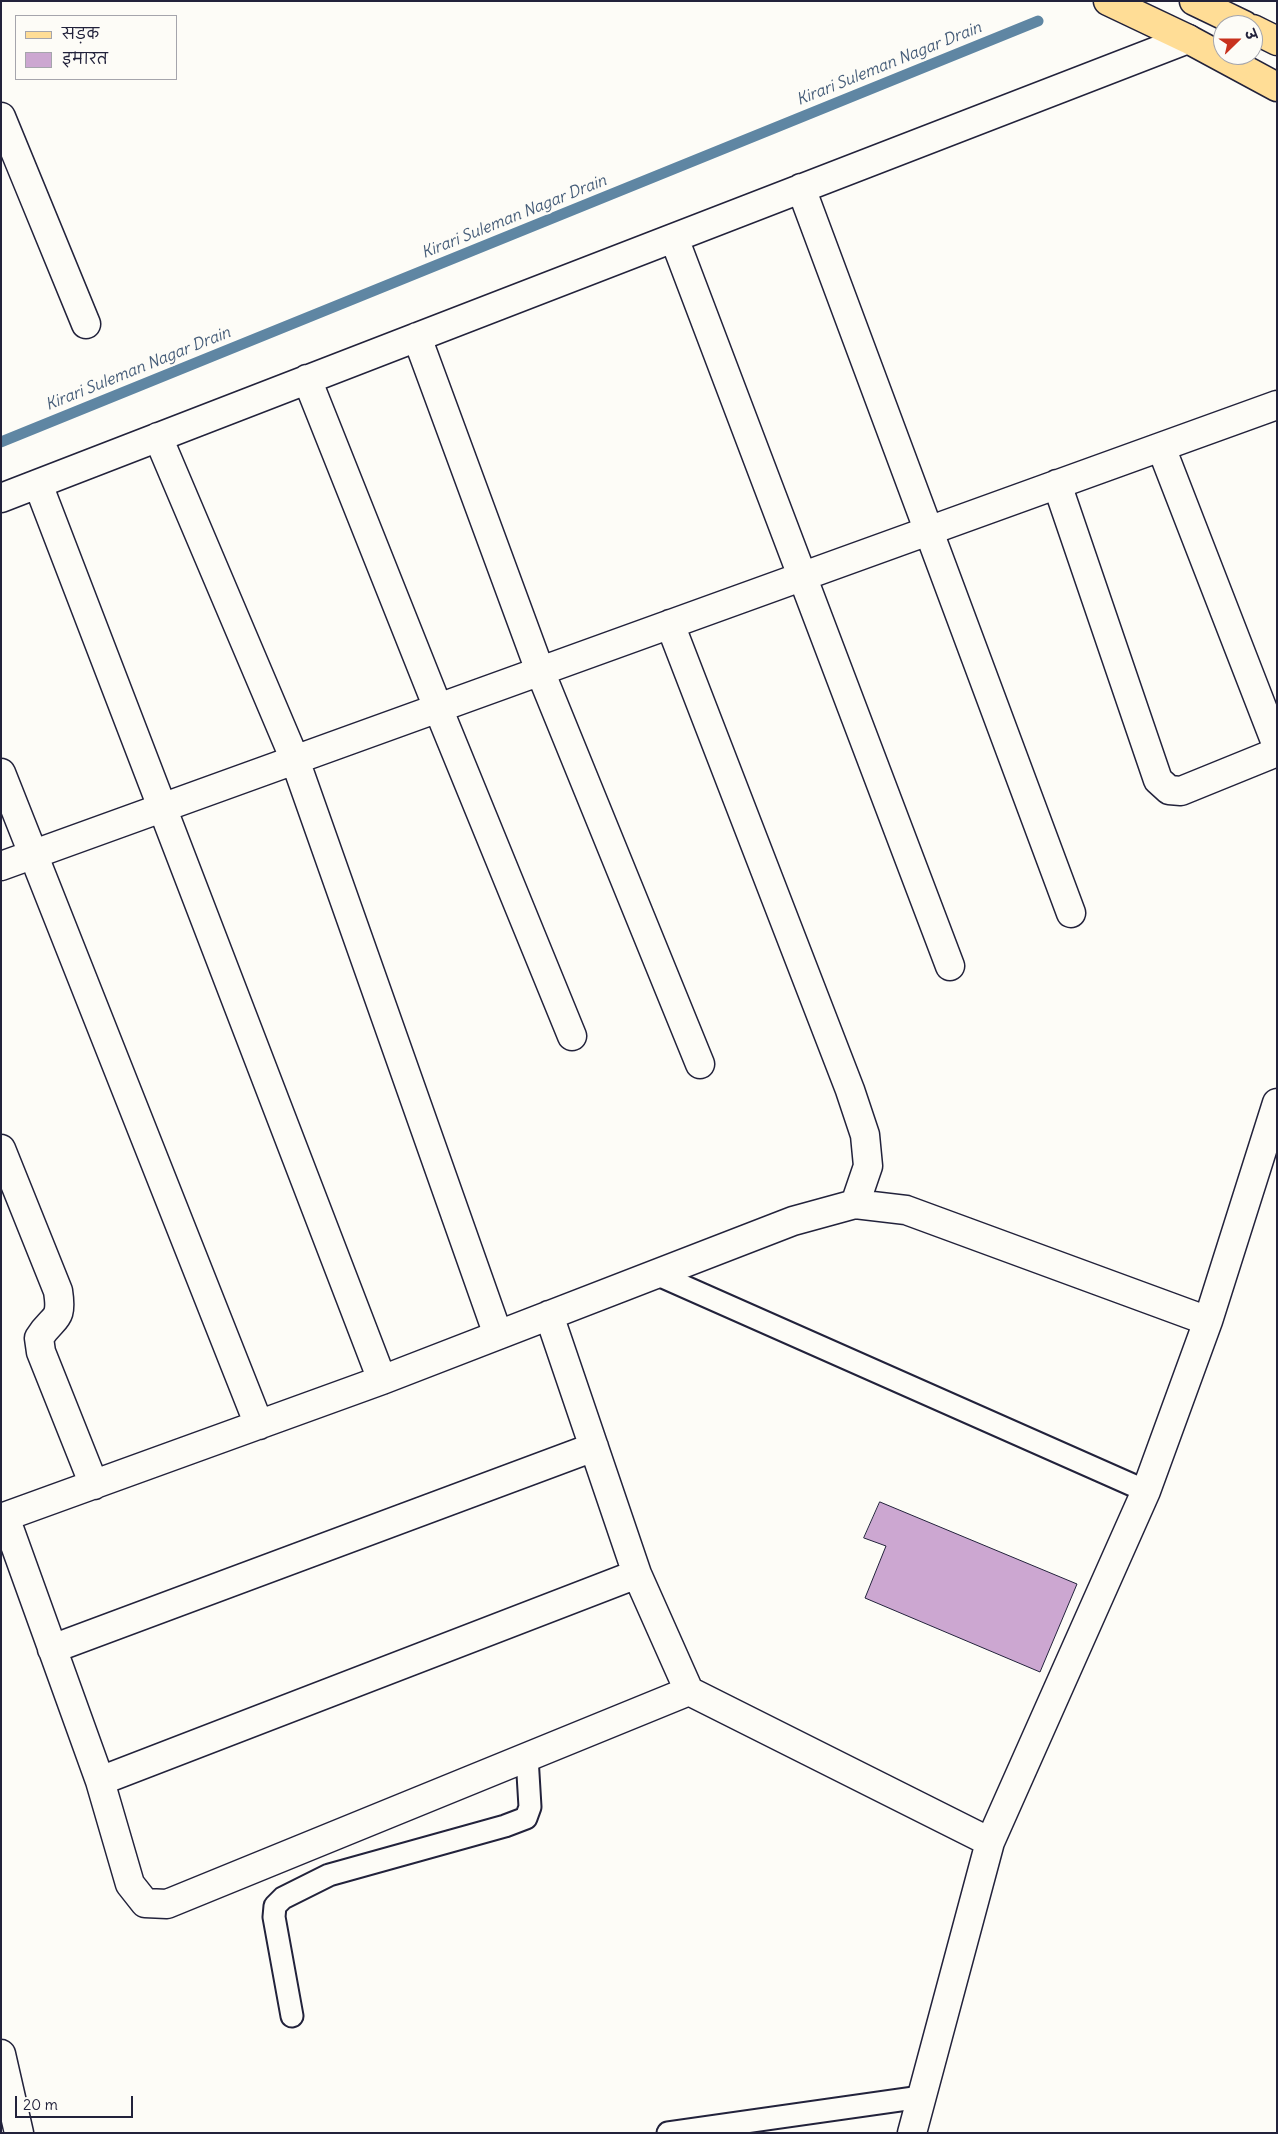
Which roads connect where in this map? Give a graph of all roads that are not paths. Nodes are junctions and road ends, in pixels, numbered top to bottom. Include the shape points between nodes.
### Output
1 (1108, 1) edge
2 (1194, 1) edge
3 (1223, 15) edge
4 (1263, 34) edge
5 (1188, 39) junction
6 (1277, 41) edge
7 (1277, 87) edge
8 (1, 117) edge
9 (801, 188) junction
10 (674, 238) junction
11 (86, 324) dead end
12 (417, 337) junction
13 (307, 379) junction
14 (1277, 405) edge
15 (158, 437) junction
16 (1161, 447) junction
17 (38, 484) junction
18 (1057, 484) junction
19 (1, 498) edge
20 (927, 531) junction
21 (803, 576) junction
22 (670, 624) junction
23 (540, 671) junction
24 (438, 708) junction
25 (1277, 746) edge
26 (1277, 752) edge
27 (295, 760) junction
28 (1, 773) edge
29 (163, 807) junction
30 (33, 854) junction
31 (1, 866) edge
32 (1071, 912) dead end
33 (950, 966) dead end
34 (572, 1036) dead end
35 (700, 1064) dead end
36 (1275, 1115) edge
37 (1, 1149) edge
38 (855, 1204) junction
39 (656, 1274) junction
40 (549, 1315) junction
41 (1208, 1321) junction
42 (498, 1334) junction
43 (382, 1380) junction
44 (259, 1425) junction
45 (594, 1447) junction
46 (94, 1485) junction
47 (1146, 1491) junction
48 (3, 1518) edge
49 (637, 1574) junction
50 (52, 1649) junction
51 (689, 1691) junction
52 (527, 1758) junction
53 (100, 1780) junction
54 (990, 1842) junction
55 (292, 2016) dead end
56 (1, 2054) edge
57 (921, 2098) junction
58 (19, 2133) edge
59 (668, 2133) edge
60 (912, 2133) edge

1 - 5 main road
2 - 3 main road
4 - 6 main road
5 - 7 main road
5 - 9 street
8 - 11 street
9 - 10 street
9 - 20 street
10 - 12 street
10 - 21 street
12 - 13 street
12 - 23 street
13 - 15 street
13 - 24 street
14 - 16 street
15 - 17 street
15 - 27 street
16 - 18 street
16 - 25 street
17 - 19 street
17 - 29 street
18 - 20 street
18 - 26 street via 1158,780 1169,790 1181,791
20 - 21 street
20 - 32 street
21 - 22 street
21 - 33 street
22 - 23 street
22 - 38 street via 862,1126 868,1166
23 - 24 street
23 - 35 street
24 - 27 street
24 - 34 street
27 - 29 street
27 - 42 street
28 - 30 street
29 - 30 street
29 - 43 street
30 - 31 street
30 - 44 street
36 - 41 street
37 - 46 street via 58,1291 61,1308 55,1321 44,1329 39,1338 41,1352
38 - 39 street via 793,1221
38 - 41 street via 906,1210
39 - 40 street
39 - 47 lane
40 - 42 street
40 - 45 street
41 - 47 street
42 - 43 street
43 - 44 street
44 - 46 street
45 - 49 street
45 - 50 street
46 - 48 street
47 - 54 street
48 - 50 street
49 - 51 street
49 - 53 street
50 - 53 street
51 - 52 street
51 - 54 street
52 - 53 street via 167,1904 145,1903 130,1884
52 - 55 lane via 530,1807 526,1818 329,1875 283,1898 276,1906 274,1917
54 - 57 street
56 - 58 street
57 - 59 lane
57 - 60 street

